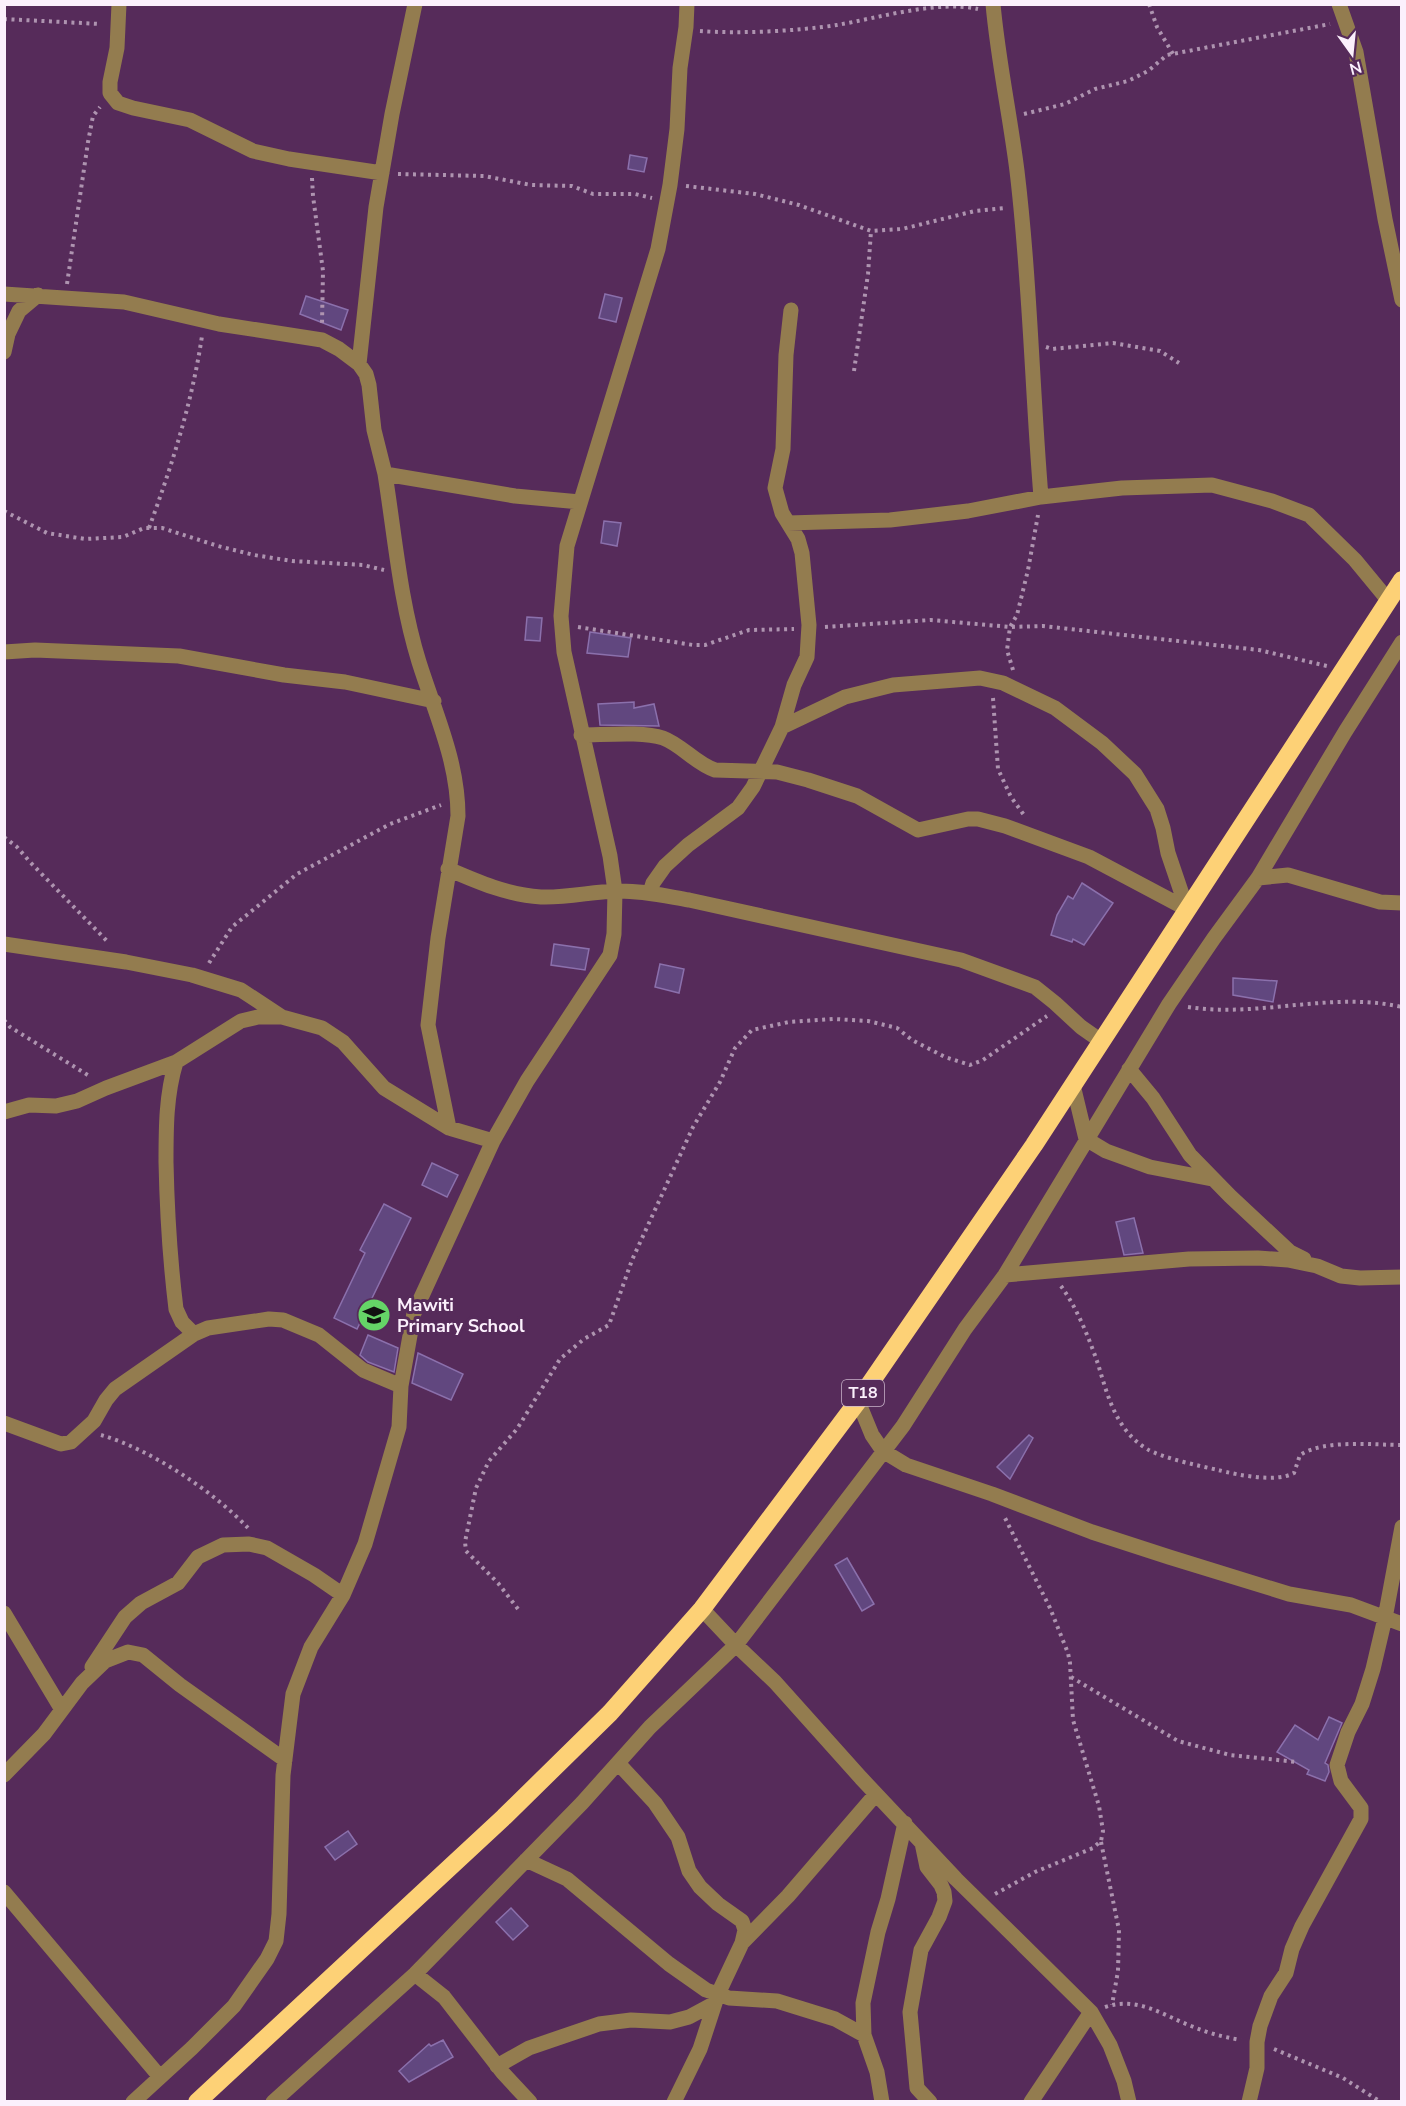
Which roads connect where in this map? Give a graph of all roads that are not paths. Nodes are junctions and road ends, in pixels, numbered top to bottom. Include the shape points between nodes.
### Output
1 (119, 4) edge
2 (415, 4) edge
3 (687, 4) edge
4 (1340, 4) edge
5 (993, 9) edge
6 (382, 173) junction
7 (4, 294) edge
8 (38, 295) junction
9 (1401, 300) edge
10 (790, 310) dead end
11 (4, 352) edge
12 (359, 364) junction
13 (385, 474) junction
14 (1041, 497) junction
15 (580, 502) junction
16 (788, 523) junction
17 (1401, 580) edge
18 (1389, 600) junction
19 (1401, 642) edge
20 (4, 652) edge
21 (434, 701) junction
22 (782, 727) junction
23 (581, 735) junction
24 (760, 771) junction
25 (448, 869) junction
26 (1258, 878) junction
27 (615, 891) junction
28 (650, 893) junction
29 (1401, 903) edge
30 (1187, 909) junction
31 (4, 944) edge
32 (282, 1017) junction
33 (1101, 1041) junction
34 (176, 1062) junction
35 (1129, 1069) junction
36 (1073, 1085) junction
37 (4, 1112) edge
38 (449, 1128) junction
39 (1086, 1139) junction
40 (494, 1141) junction
41 (1213, 1179) junction
42 (1317, 1266) junction
43 (1005, 1275) junction
44 (1401, 1277) edge
45 (194, 1334) junction
46 (401, 1386) junction
47 (858, 1401) junction
48 (4, 1423) edge
49 (883, 1451) junction
50 (1401, 1527) edge
51 (343, 1595) junction
52 (702, 1609) junction
53 (4, 1613) edge
54 (1385, 1618) junction
55 (1401, 1624) edge
56 (736, 1645) junction
57 (82, 1683) junction
58 (62, 1710) junction
59 (285, 1760) junction
60 (618, 1763) junction
61 (4, 1775) edge
62 (876, 1794) junction
63 (905, 1824) junction
64 (922, 1843) junction
65 (526, 1860) junction
66 (4, 1892) edge
67 (742, 1943) junction
68 (415, 1974) junction
69 (717, 1999) junction
70 (1091, 2012) junction
71 (864, 2035) junction
72 (497, 2066) junction
73 (160, 2077) junction
74 (133, 2102) edge
75 (197, 2102) edge
76 (273, 2102) edge
77 (530, 2102) edge
78 (674, 2102) edge
79 (882, 2102) edge
80 (930, 2102) edge
81 (1031, 2102) edge
82 (1129, 2102) edge
83 (1249, 2102) edge

1 - 6 street via 117,48 110,82 110,93 118,103 190,120 253,152
2 - 6 street
3 - 15 street via 677,129 658,249
4 - 9 street via 1356,52
5 - 14 street via 1021,208
6 - 12 street
7 - 8 street
8 - 11 street via 19,311
8 - 12 street via 142,305 168,314 322,340
10 - 16 street via 783,449 775,488
12 - 13 street via 369,385
13 - 15 street via 515,496
13 - 21 street via 399,576 419,661
14 - 16 street via 890,520
14 - 18 street via 1122,488 1212,485 1272,501 1309,514
15 - 23 street via 567,546 562,624
16 - 22 street via 802,553 809,629 807,657
17 - 18 highway, T18
18 - 30 highway, T18
19 - 26 street
20 - 21 street via 179,656
21 - 25 street via 448,745 458,799
22 - 24 street
22 - 30 street via 845,698 893,685 992,679 1019,691 1055,708 1135,774 1157,809
23 - 24 street via 661,737 706,767
23 - 27 street
24 - 28 street via 738,808 664,866
24 - 30 street via 808,780 856,796 918,830 968,819 1005,826 1089,857
25 - 27 street via 499,889 540,897
25 - 38 street via 428,1025
26 - 29 street via 1288,875 1380,902
26 - 35 street via 1169,1004
27 - 28 street
27 - 40 street via 610,955 527,1081
28 - 33 street via 962,960 1035,987
30 - 33 highway, T18
31 - 32 street via 200,977 241,990
32 - 34 street via 241,1021
32 - 38 street via 322,1028 343,1042 384,1088
33 - 36 highway, T18
34 - 37 street via 77,1101 56,1106 29,1105
34 - 45 street via 169,1084 166,1125 167,1209 176,1309
35 - 39 street
35 - 41 street via 1190,1155
36 - 39 street
36 - 47 highway, T18
38 - 40 street
39 - 41 street via 1150,1167
39 - 43 street
40 - 46 street via 414,1313
41 - 42 street via 1290,1252
42 - 43 street via 1288,1260 1189,1259
42 - 44 street via 1360,1278
43 - 49 street
45 - 46 street via 208,1328 284,1320 319,1335 363,1370
45 - 48 street via 115,1389 94,1421 75,1440 61,1444
46 - 51 street via 399,1427 365,1544
47 - 49 street
47 - 52 highway, T18
49 - 54 street via 906,1465 1092,1532 1289,1593 1351,1605
49 - 56 street
50 - 54 street
51 - 57 street via 267,1548 223,1545 198,1557 178,1583 141,1603 125,1617
51 - 59 street via 311,1647 293,1695
52 - 56 street
52 - 75 highway, T18 via 610,1713 504,1817
53 - 58 street
54 - 55 street
54 - 83 street via 1362,1704 1337,1765 1341,1780 1361,1808 1361,1819 1302,1926 1286,1973 1265,2011
56 - 60 street
56 - 62 street via 775,1682
57 - 58 street
57 - 59 street via 105,1661 128,1652 143,1655
58 - 61 street
59 - 73 street via 276,1941 234,2006
60 - 65 street
60 - 67 street via 656,1803 678,1837 689,1871 700,1887 741,1921 745,1930
62 - 63 street
62 - 67 street
63 - 64 street
63 - 71 street via 863,2003
64 - 70 street
64 - 80 street via 927,1867 941,1885 945,1901 921,1950 910,2012 917,2088
65 - 68 street
65 - 69 street via 567,1879
66 - 73 street
67 - 69 street
68 - 72 street via 444,1997
68 - 76 street
69 - 71 street via 777,2001 835,2019
69 - 72 street via 689,2017 670,2022 631,2020 599,2024 529,2048
69 - 78 street via 700,2049
70 - 81 street
70 - 82 street via 1110,2044
71 - 79 street
72 - 77 street
73 - 74 street

